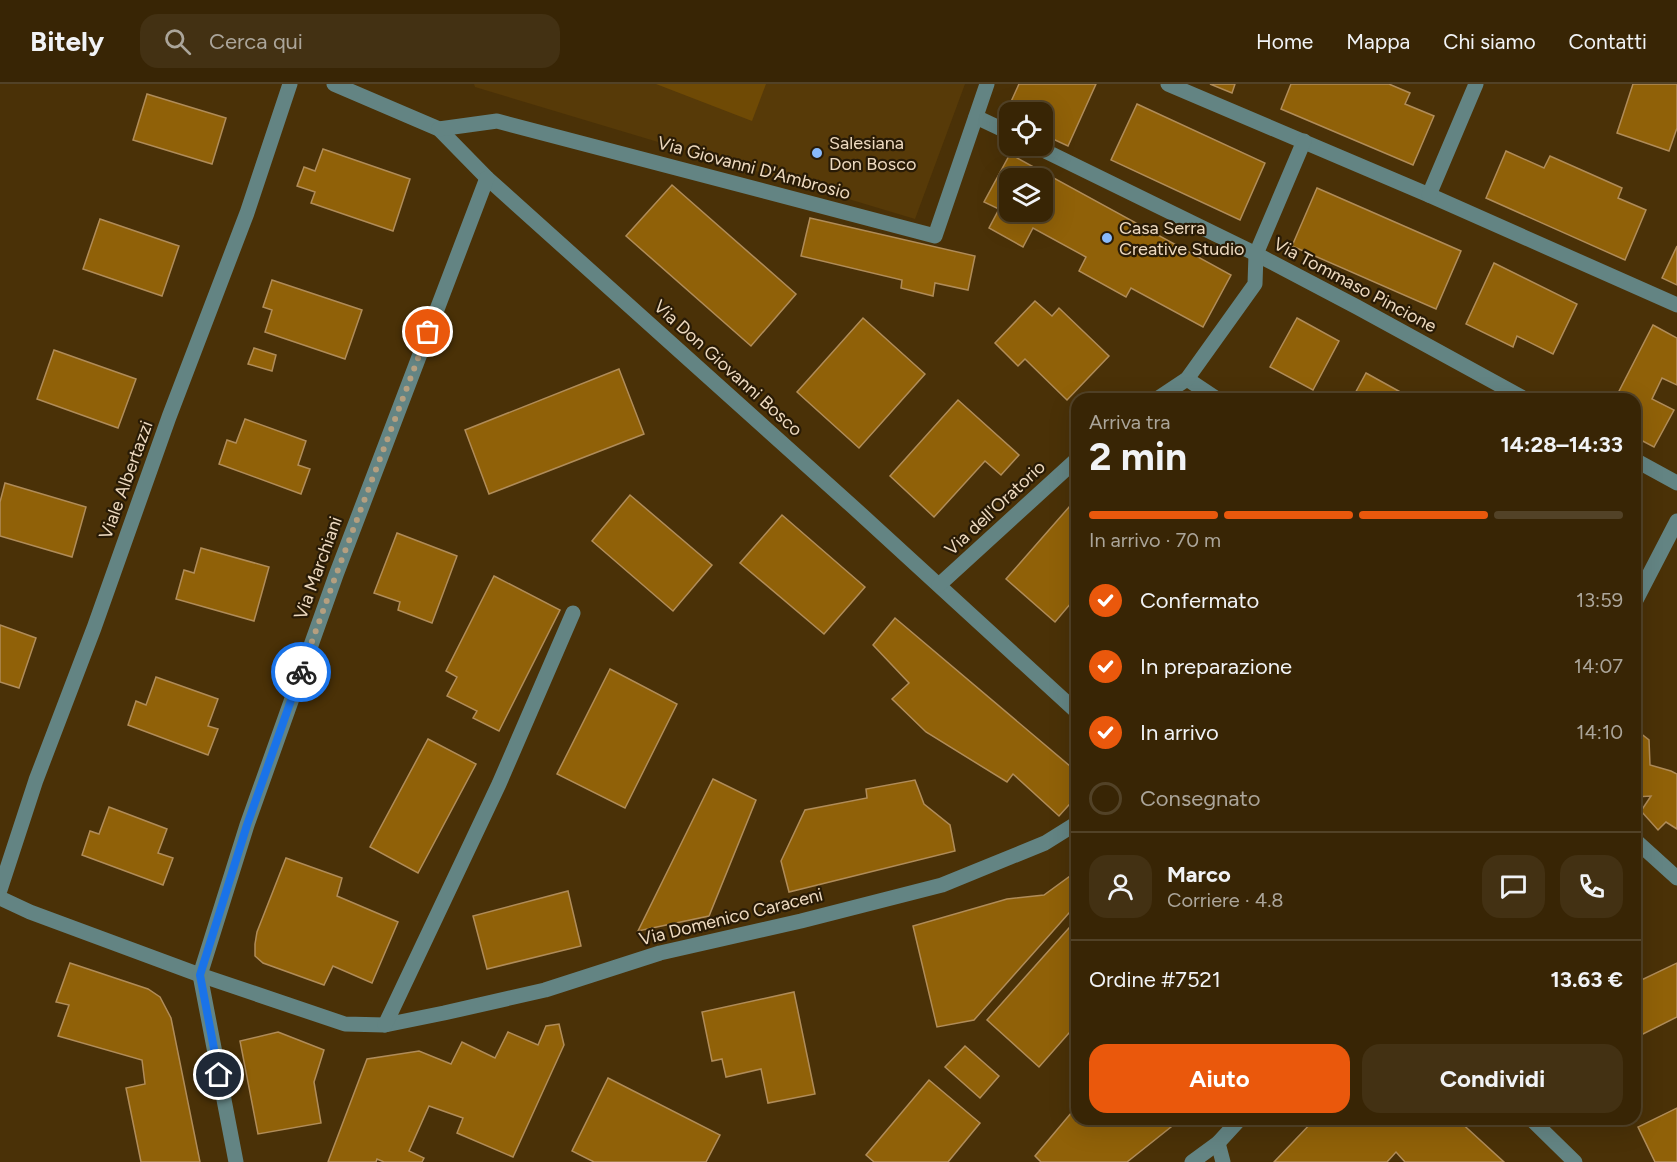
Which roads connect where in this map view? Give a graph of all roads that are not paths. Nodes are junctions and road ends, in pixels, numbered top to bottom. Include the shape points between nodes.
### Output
1 (290, 84) edge
2 (334, 84) edge
3 (987, 84) edge
4 (1168, 84) edge
5 (1476, 84) edge
6 (976, 117) junction
7 (999, 128) edge
8 (439, 129) junction
9 (1304, 141) junction
10 (1053, 155) edge
11 (487, 178) junction
12 (1429, 195) junction
13 (1256, 254) junction
14 (1677, 305) edge
15 (1187, 379) junction
16 (1166, 393) edge
17 (1208, 393) edge
18 (1514, 393) edge
19 (1641, 463) edge
20 (1071, 464) edge
21 (1677, 483) edge
22 (1677, 521) edge
23 (939, 585) junction
24 (1641, 590) edge
25 (573, 613) dead end
26 (1071, 706) edge
27 (1071, 827) edge
28 (1641, 845) edge
29 (1677, 878) edge
30 (0, 890) edge
31 (0, 898) edge
32 (200, 975) junction
33 (385, 1025) junction
34 (1234, 1125) edge
35 (1537, 1125) edge
36 (1218, 1143) junction
37 (236, 1162) edge
38 (1192, 1162) edge
39 (1223, 1162) edge
40 (1575, 1162) edge

1 - 30 street, Viale Albertazzi via 247,213 36,780
2 - 8 street, Via Don Giovanni Bosco
3 - 6 street
4 - 9 street
5 - 12 street
6 - 7 street
6 - 8 street, Via Giovanni D'Ambrosio via 935,236 497,121
8 - 11 street, Via Don Giovanni Bosco
9 - 12 street
9 - 13 street
10 - 13 street, Via Tommaso Pincione
11 - 23 street, Via Don Giovanni Bosco
11 - 32 street, Via Marchiani via 328,597 247,825
12 - 14 street
13 - 15 street via 1255,284
13 - 18 street, Via Tommaso Pincione
15 - 16 street
15 - 17 street
19 - 21 street
20 - 23 street, Via dell'Oratorio
22 - 24 street
23 - 26 street, Via Don Giovanni Bosco
25 - 33 street via 500,784
27 - 33 street, Via Domenico Caraceni via 1045,843 942,885 660,953 545,990
28 - 29 street
31 - 32 street, Via Domenico Caraceni
32 - 33 street, Via Domenico Caraceni via 345,1024
32 - 37 street
34 - 36 street
35 - 40 street
36 - 38 street
36 - 39 street

